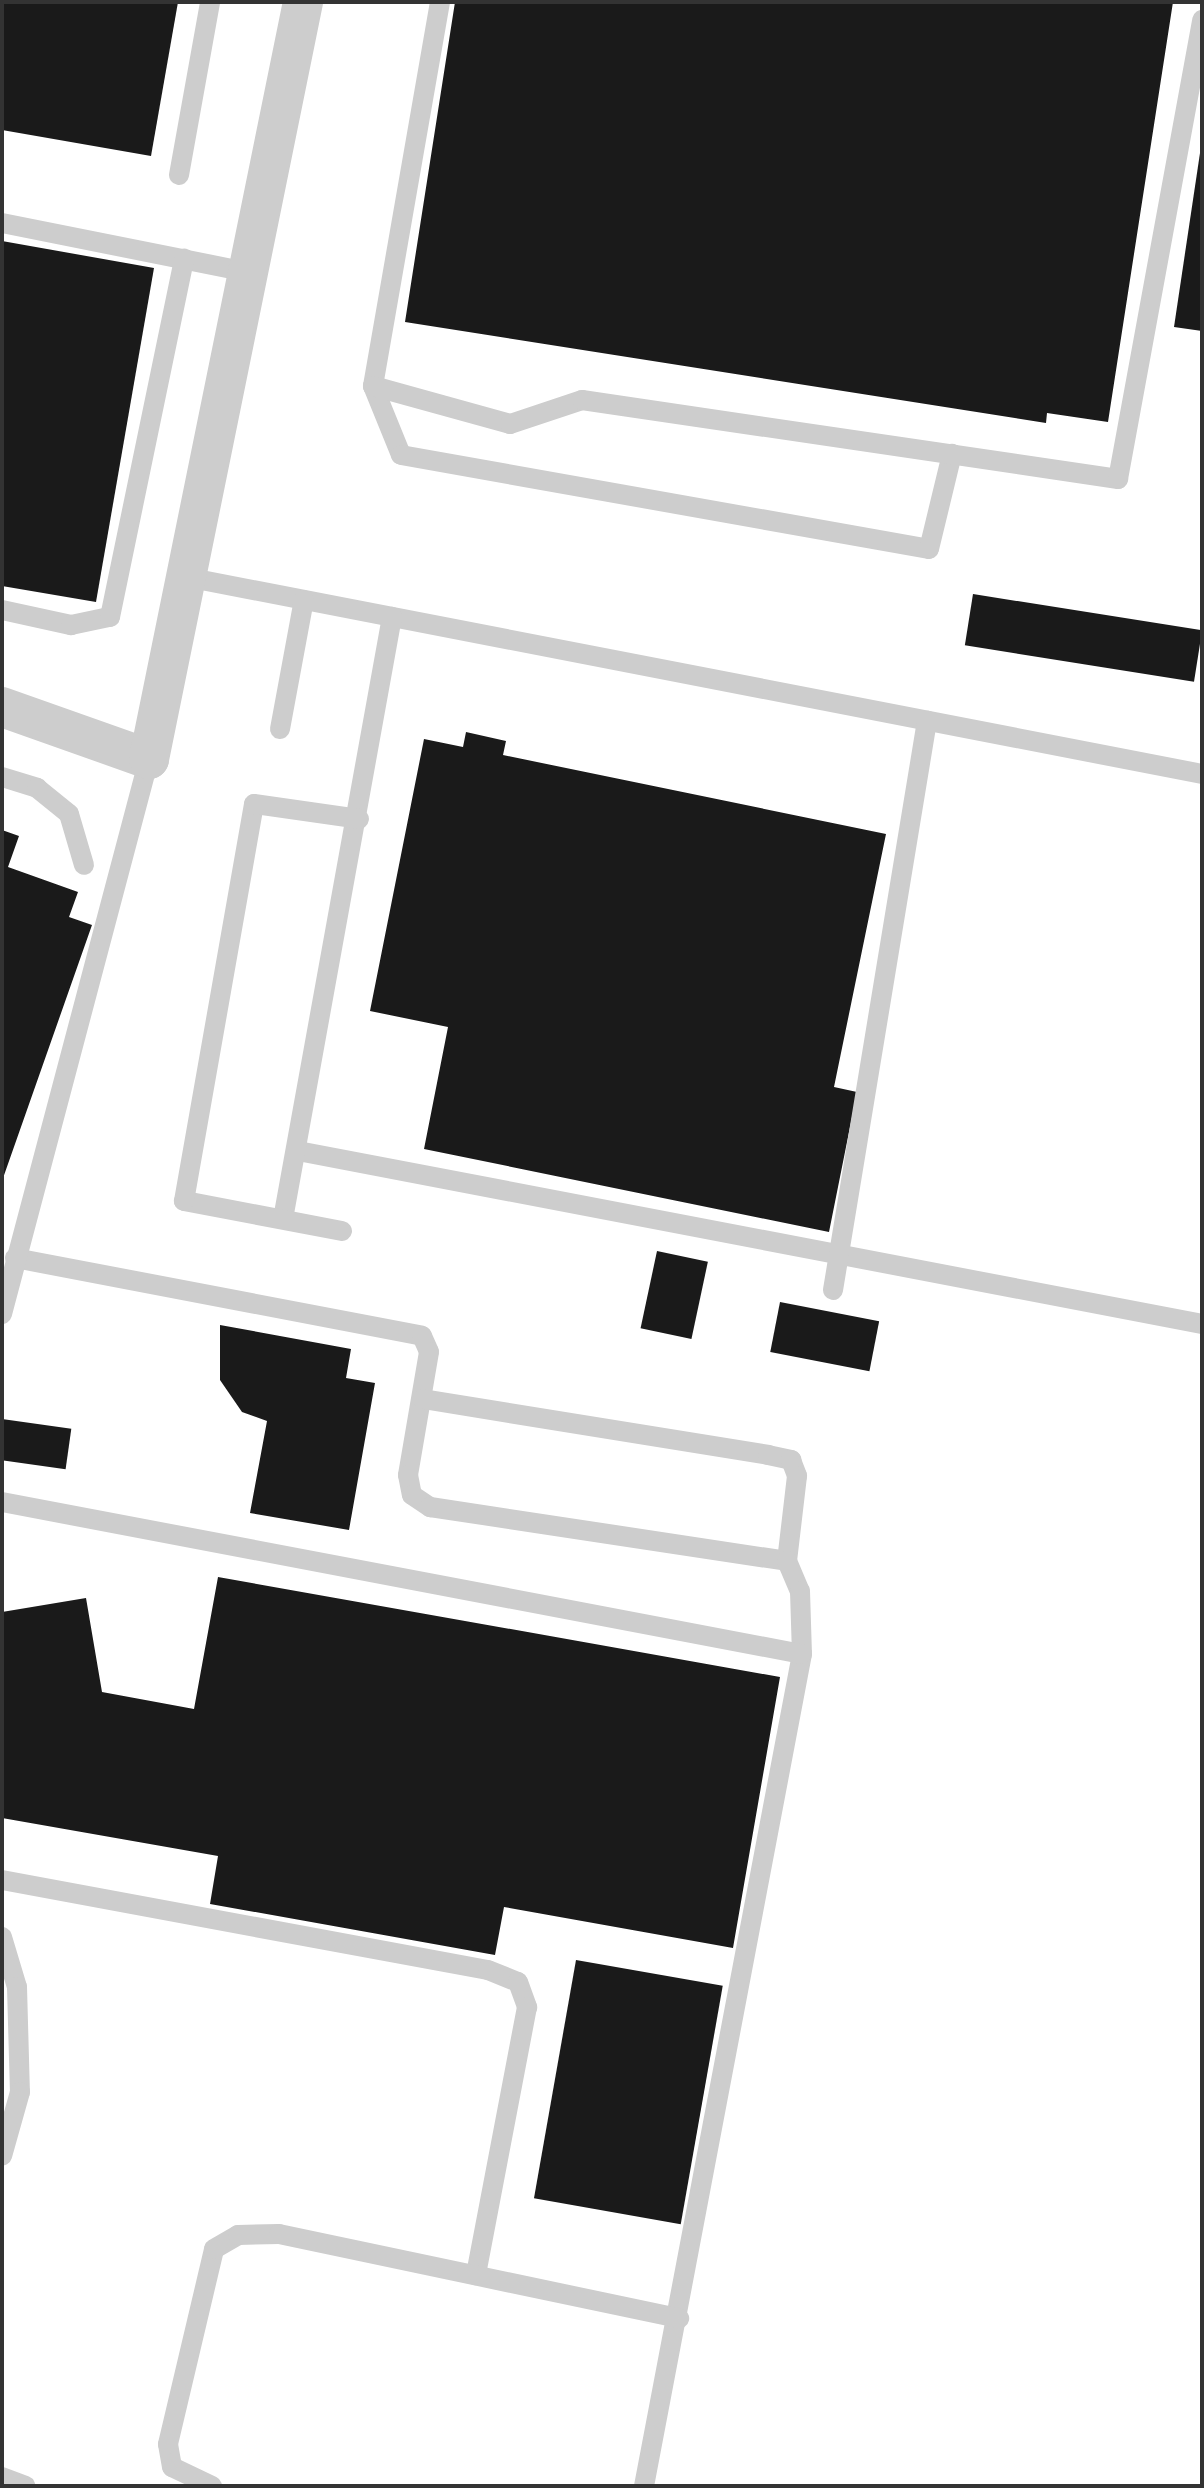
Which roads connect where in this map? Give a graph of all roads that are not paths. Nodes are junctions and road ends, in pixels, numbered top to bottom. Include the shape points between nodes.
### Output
1 (210, 2) edge
2 (303, 2) edge
3 (440, 2) edge
4 (1202, 20) edge
5 (179, 175) dead end
6 (2, 223) edge
7 (184, 259) junction
8 (248, 272) junction
9 (373, 386) junction
10 (952, 454) junction
11 (186, 577) junction
12 (304, 600) junction
13 (2, 610) edge
14 (392, 617) junction
15 (2, 707) edge
16 (927, 721) junction
17 (280, 729) dead end
18 (149, 759) junction
19 (1202, 774) edge
20 (2, 777) edge
21 (359, 819) junction
22 (84, 865) dead end
23 (298, 1151) junction
24 (283, 1219) junction
25 (342, 1231) dead end
26 (836, 1254) junction
27 (15, 1258) junction
28 (833, 1290) dead end
29 (2, 1314) edge
30 (1202, 1324) edge
31 (423, 1399) junction
32 (2, 1502) edge
33 (787, 1561) junction
34 (802, 1654) junction
35 (2, 1880) edge
36 (2, 1937) edge
37 (2, 2156) edge
38 (476, 2275) junction
39 (679, 2318) junction
40 (2, 2477) edge
41 (25, 2486) edge
42 (212, 2486) edge
43 (644, 2486) edge

1 - 5 lane
2 - 8 street
3 - 9 lane
4 - 10 lane via 1118,479
6 - 7 lane
7 - 8 lane
7 - 13 lane via 110,617 71,625
8 - 11 street
9 - 10 lane via 510,424 582,400
9 - 10 lane via 401,455 929,549
11 - 12 lane
11 - 18 street
12 - 14 lane
12 - 17 lane
14 - 16 lane
14 - 21 lane
15 - 18 street
16 - 19 lane
16 - 26 lane
18 - 27 lane
20 - 22 lane via 37,788 69,814
21 - 23 lane
21 - 24 lane via 254,804 184,1201
23 - 24 lane
23 - 26 lane
24 - 25 lane
26 - 28 lane
26 - 30 lane
27 - 29 lane
27 - 31 lane via 422,1336 429,1352
31 - 33 lane via 791,1460 797,1476
31 - 33 lane via 408,1475 412,1495 430,1507
32 - 34 lane
33 - 34 lane via 800,1591
34 - 39 lane
35 - 38 lane via 488,1970 518,1982 527,2007
36 - 37 lane via 17,1987 20,2092
38 - 39 lane
38 - 42 lane via 279,2234 238,2235 214,2249 168,2444 172,2467
39 - 43 lane
40 - 41 lane

